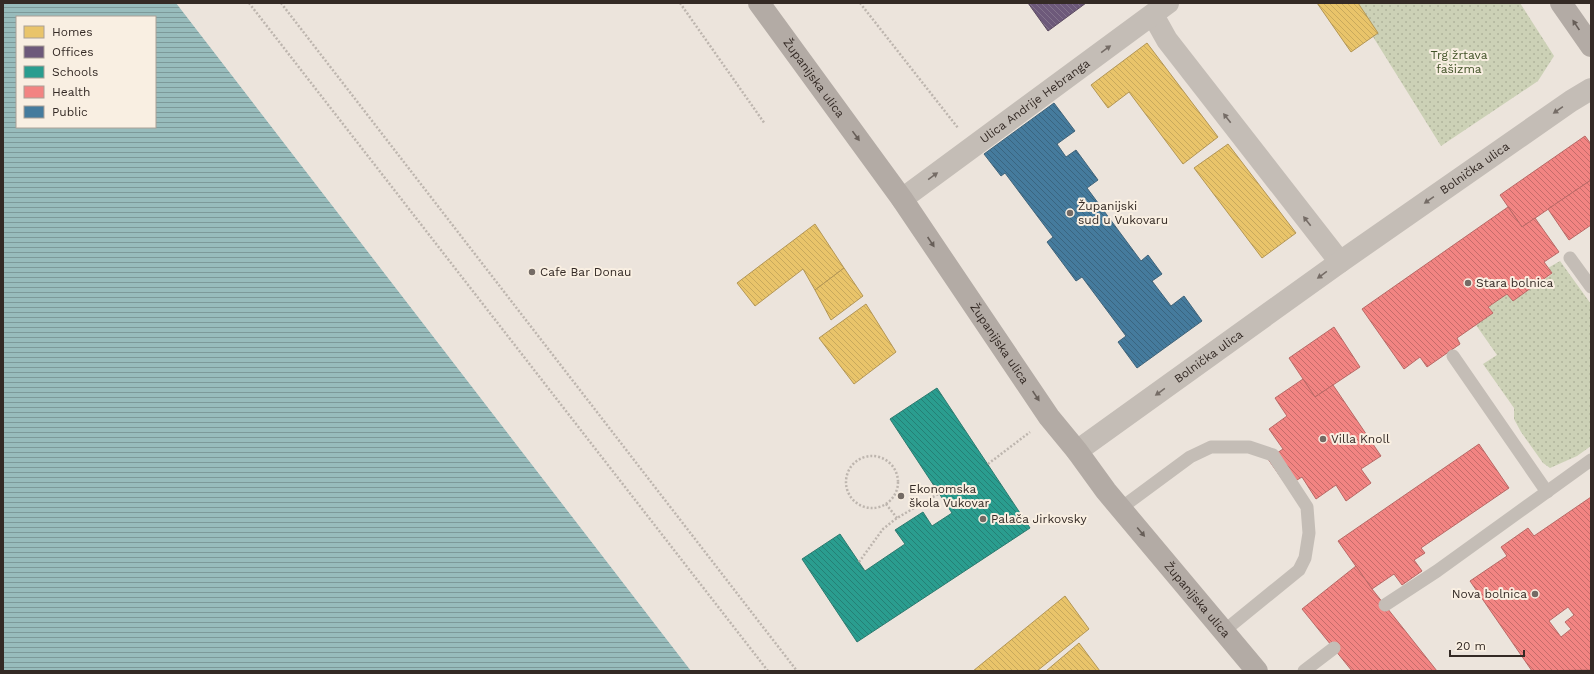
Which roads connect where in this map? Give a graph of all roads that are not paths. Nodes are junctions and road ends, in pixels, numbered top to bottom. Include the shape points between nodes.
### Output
1 (759, 3) edge
2 (1561, 3) edge
3 (1161, 9) edge
4 (1591, 46) edge
5 (1591, 89) edge
6 (902, 199) junction
7 (1570, 258) dead end
8 (1340, 262) junction
9 (1591, 287) edge
10 (1453, 356) dead end
11 (1077, 451) junction
12 (1591, 460) edge
13 (1547, 492) junction
14 (1121, 508) junction
15 (1385, 605) dead end
16 (1224, 631) junction
17 (1334, 648) dead end
18 (1257, 671) edge
19 (1304, 671) edge

1 -> 6 main road, Županijska ulica
4 -> 2 main road
6 -> 3 street, Ulica Andrije Hebranga
8 -> 3 street via 1167,40
5 -> 8 street, Bolnička ulica
6 -> 11 main road, Županijska ulica via 1049,417
7 - 9 lane
8 -> 11 street, Bolnička ulica
10 - 13 lane
11 - 14 main road, Županijska ulica
12 - 13 lane
13 - 15 lane
14 -> 16 main road, Županijska ulica
14 - 16 lane via 1190,457 1211,446 1249,447 1273,455 1307,507 1309,533 1305,558 1299,570
16 - 18 main road, Županijska ulica
17 - 19 lane

